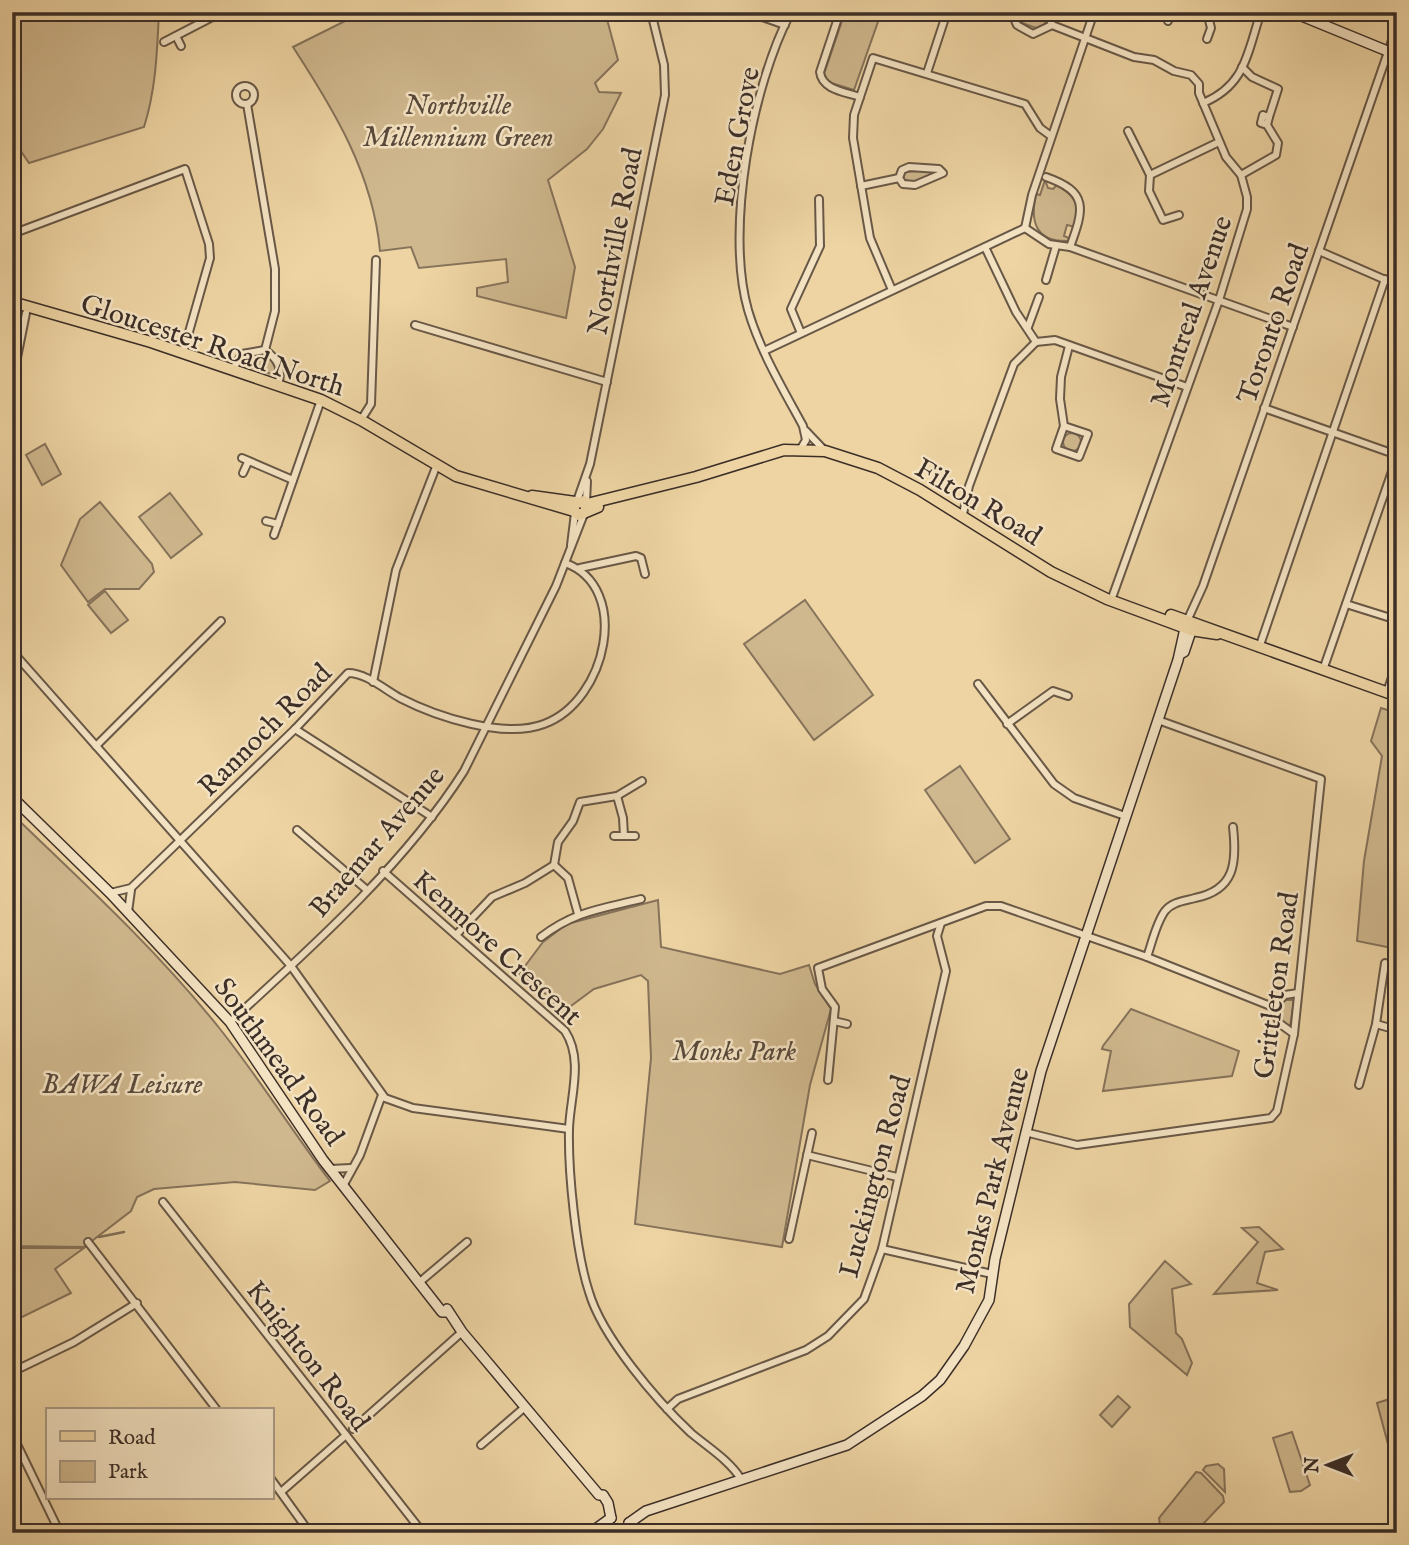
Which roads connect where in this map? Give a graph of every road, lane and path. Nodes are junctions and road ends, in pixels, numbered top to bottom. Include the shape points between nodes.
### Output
1 (222, 12) edge
2 (651, 12) edge
3 (748, 12) edge
4 (791, 12) edge
5 (840, 12) edge
6 (947, 12) edge
7 (1011, 12) edge
8 (1047, 12) edge
9 (1094, 12) edge
10 (1171, 12) edge
11 (1207, 12) edge
12 (1261, 12) edge
13 (1292, 12) edge
14 (1168, 21) dead end
15 (785, 25) junction
16 (1052, 25) junction
17 (1397, 26) edge
18 (176, 36) junction
19 (1086, 38) junction
20 (1207, 39) dead end
21 (164, 42) dead end
22 (181, 46) dead end
23 (1392, 53) edge
24 (1242, 67) junction
25 (926, 73) junction
26 (860, 97) junction
27 (1203, 103) junction
28 (247, 104) dead end
29 (1128, 131) dead end
30 (1051, 136) junction
31 (1219, 142) junction
32 (1150, 175) junction
33 (1241, 175) junction
34 (899, 178) junction
35 (1050, 181) dead end
36 (861, 186) junction
37 (819, 199) dead end
38 (1179, 215) dead end
39 (1025, 228) junction
40 (12, 234) edge
41 (1056, 246) junction
42 (985, 247) junction
43 (1070, 247) junction
44 (1319, 251) junction
45 (376, 260) dead end
46 (1046, 279) dead end
47 (1385, 279) junction
48 (1397, 285) edge
49 (892, 290) junction
50 (1039, 298) dead end
51 (1219, 300) junction
52 (12, 302) edge
53 (12, 309) edge
54 (30, 312) junction
55 (415, 325) dead end
56 (1028, 327) junction
57 (1293, 327) junction
58 (800, 333) junction
59 (1035, 342) junction
60 (1069, 346) junction
61 (265, 350) junction
62 (764, 351) junction
63 (183, 353) junction
64 (233, 369) junction
65 (607, 382) junction
66 (12, 383) edge
67 (278, 385) junction
68 (1187, 387) junction
69 (321, 400) junction
70 (1264, 408) junction
71 (361, 420) junction
72 (803, 426) junction
73 (1064, 426) junction
74 (1333, 432) junction
75 (800, 450) junction
76 (827, 453) junction
77 (775, 454) junction
78 (1397, 456) edge
79 (436, 467) junction
80 (243, 473) dead end
81 (293, 480) junction
82 (581, 507) junction
83 (963, 514) junction
84 (266, 521) dead end
85 (278, 524) junction
86 (274, 536) dead end
87 (565, 563) junction
88 (580, 568) junction
89 (645, 574) dead end
90 (1101, 594) junction
91 (1113, 594) junction
92 (1346, 604) junction
93 (221, 621) dead end
94 (1397, 621) edge
95 (1189, 625) junction
96 (1259, 648) junction
97 (12, 651) edge
98 (1397, 663) edge
99 (1323, 670) junction
100 (373, 682) junction
101 (978, 684) dead end
102 (1392, 694) edge
103 (1068, 696) dead end
104 (1158, 720) junction
105 (1007, 724) junction
106 (486, 727) junction
107 (295, 729) junction
108 (96, 746) junction
109 (642, 781) dead end
110 (617, 796) junction
111 (12, 797) edge
112 (1125, 816) junction
113 (432, 817) junction
114 (1233, 827) dead end
115 (298, 830) dead end
116 (614, 836) dead end
117 (624, 836) junction
118 (635, 836) dead end
119 (180, 840) junction
120 (554, 865) junction
121 (383, 871) junction
122 (131, 888) junction
123 (367, 890) junction
124 (110, 893) junction
125 (641, 899) dead end
126 (128, 912) junction
127 (578, 914) junction
128 (941, 923) junction
129 (456, 935) junction
130 (1086, 935) junction
131 (541, 937) dead end
132 (1147, 957) junction
133 (1385, 963) dead end
134 (291, 966) junction
135 (1298, 993) junction
136 (1273, 1007) junction
137 (834, 1021) junction
138 (230, 1022) junction
139 (847, 1024) dead end
140 (1376, 1024) junction
141 (1397, 1030) edge
142 (1294, 1034) junction
143 (828, 1080) dead end
144 (1359, 1085) dead end
145 (383, 1095) junction
146 (569, 1129) junction
147 (1025, 1132) junction
148 (812, 1133) dead end
149 (807, 1155) junction
150 (351, 1168) junction
151 (330, 1169) junction
152 (897, 1177) junction
153 (344, 1186) junction
154 (163, 1202) dead end
155 (789, 1239) dead end
156 (88, 1242) dead end
157 (467, 1242) dead end
158 (882, 1248) junction
159 (992, 1274) junction
160 (421, 1281) junction
161 (137, 1303) junction
162 (462, 1332) junction
163 (12, 1372) edge
164 (525, 1407) junction
165 (216, 1408) edge
166 (667, 1409) junction
167 (353, 1429) dead end
168 (12, 1434) edge
169 (346, 1436) junction
170 (481, 1445) dead end
171 (741, 1479) junction
172 (273, 1482) edge
173 (281, 1492) junction
174 (611, 1518) junction
175 (629, 1523) junction
176 (60, 1533) edge
177 (310, 1533) edge
178 (423, 1533) edge
179 (590, 1533) edge
180 (635, 1533) edge

1 - 18 street
2 - 65 street, Northville Road via 664,65 664,94
3 - 15 street
4 - 15 street, Eden Grove
5 - 26 street via 821,79 825,85
6 - 25 street
7 - 16 street via 1017,25 1033,34
8 - 16 street
9 - 19 street
10 - 14 street
11 - 20 street
12 - 24 street
13 - 23 street
15 - 62 street, Eden Grove via 758,105 742,199 741,263 747,306
16 - 19 street, Montreal Avenue
17 - 23 street, Toronto Road
18 - 21 street
18 - 22 street
19 - 27 street, Montreal Avenue via 1191,75 1199,84
19 - 30 street
23 - 44 street, Toronto Road
24 - 27 street via 1228,91
24 - 33 street via 1278,89 1269,117 1260,118 1278,144 1276,155
25 - 26 street via 880,58 871,60
25 - 30 street via 1025,104
26 - 36 street via 852,128
27 - 31 street, Montreal Avenue
28 - 61 street via 275,269 275,311
29 - 32 street
30 - 39 street
31 - 32 street
31 - 33 street, Montreal Avenue
32 - 38 street via 1149,191 1163,220
33 - 51 street, Montreal Avenue via 1247,209
34 - 34 street via 909,167 943,173 915,185 903,184
34 - 36 street
35 - 43 street via 1072,187 1080,199 1081,219
36 - 49 street via 874,250
37 - 58 street via 820,246 791,310
39 - 41 street
39 - 42 street
40 - 63 street via 184,169 210,258
41 - 43 street
41 - 46 street
42 - 49 street
42 - 56 street
43 - 51 street
44 - 47 street
44 - 57 street, Toronto Road
45 - 71 street via 371,404
47 - 48 street
47 - 74 street
49 - 58 street
50 - 56 street
51 - 57 street
51 - 68 street, Montreal Avenue
52 - 54 main road, Gloucester Road North via 33,308
53 - 54 main road, Gloucester Road North
54 - 63 main road, Gloucester Road North via 106,328
54 - 66 street
55 - 65 street
56 - 59 street
57 - 70 street, Toronto Road
58 - 62 street
59 - 60 street via 1048,339
59 - 83 street via 1014,364
60 - 68 street
60 - 73 street via 1061,377
61 - 64 street via 242,354
61 - 67 street via 277,361
62 - 72 street, Eden Grove
63 - 64 main road, Gloucester Road North
64 - 67 main road, Gloucester Road North
65 - 82 street, Northville Road
67 - 69 main road, Gloucester Road North
68 - 91 street, Montreal Avenue
69 - 71 main road, Gloucester Road North
69 - 81 street
70 - 74 street
70 - 95 street, Toronto Road
71 - 79 main road, Gloucester Road North
72 - 75 street via 806,440
72 - 76 street, Eden Grove
73 - 73 street via 1088,434 1079,457 1056,449
74 - 78 street
74 - 96 street
75 - 76 main road, Filton Road
75 - 77 main road, Filton Road
76 - 77 main road, Filton Road
76 - 83 main road, Filton Road via 878,468
77 - 82 main road, Filton Road
78 - 92 street
79 - 82 main road, Gloucester Road North via 524,496
79 - 100 street via 396,570
80 - 81 street via 245,460
81 - 85 street
82 - 87 street, Braemar Avenue
83 - 90 main road, Filton Road via 1051,572
84 - 85 street
85 - 86 street
87 - 88 street
87 - 106 street, Braemar Avenue
88 - 89 street via 636,556 641,558
88 - 106 street, Rannoch Road via 597,593 603,626 603,647 593,682 572,708 544,724 512,731
90 - 91 main road, Filton Road
90 - 95 main road, Filton Road
91 - 95 main road, Filton Road
92 - 94 street
92 - 99 street
93 - 108 street
95 - 96 main road, Filton Road
95 - 104 street, Monks Park Avenue
96 - 99 main road, Filton Road
97 - 108 street
98 - 102 street
99 - 102 main road, Filton Road
100 - 106 street, Rannoch Road via 416,704
100 - 107 street, Rannoch Road via 348,673
101 - 105 street
103 - 105 street via 1053,691
104 - 112 street, Monks Park Avenue
104 - 135 street, Grittleton Road via 1321,779
105 - 112 street via 1041,771 1065,792
106 - 113 street, Braemar Avenue via 464,771
107 - 113 street
107 - 119 street, Rannoch Road
108 - 119 street
109 - 110 street
110 - 117 street
110 - 120 street via 579,804 558,842
111 - 124 street, Southmead Road
112 - 130 street, Monks Park Avenue
113 - 121 street, Braemar Avenue
114 - 132 street via 1234,858 1226,882 1209,895 1180,901 1165,911
115 - 123 street
116 - 117 street
117 - 118 street
119 - 122 street, Rannoch Road
119 - 134 street
120 - 127 street via 568,878
120 - 129 street via 492,897
121 - 123 street, Braemar Avenue
121 - 129 street, Kenmore Crescent
122 - 124 street
122 - 126 street
123 - 134 street, Braemar Avenue
124 - 126 street, Southmead Road
125 - 127 street
126 - 138 street, Southmead Road
127 - 131 street
128 - 130 street via 981,907 1001,906
128 - 137 street via 818,968 822,989 835,1007
128 - 152 street, Luckington Road via 937,936 946,971
129 - 146 street, Kenmore Crescent via 565,1031 574,1045
130 - 132 street
130 - 147 street, Monks Park Avenue
132 - 136 street
133 - 140 street
134 - 138 street, Braemar Avenue
134 - 145 street
135 - 136 street via 1285,995
135 - 142 street, Grittleton Road
136 - 142 street via 1279,1023
137 - 139 street
137 - 143 street via 823,1070
138 - 151 street, Southmead Road
140 - 141 street
140 - 144 street
142 - 147 street, Grittleton Road via 1277,1111 1271,1118 1077,1145
145 - 146 street via 413,1108
145 - 150 street
146 - 166 street via 589,1295 629,1362
147 - 159 street, Monks Park Avenue
148 - 149 street
149 - 152 street
149 - 155 street
150 - 151 street
150 - 153 street
151 - 153 street, Southmead Road
152 - 158 street, Luckington Road
153 - 160 street, Southmead Road
154 - 169 street, Knighton Road
156 - 161 street
157 - 160 street
158 - 159 street
158 - 166 street, Luckington Road via 863,1298 828,1336 781,1361 678,1399
159 - 171 street, Monks Park Avenue via 989,1300 964,1346 922,1396 847,1445
160 - 162 street, Southmead Road
161 - 163 street via 75,1342
161 - 165 street
162 - 164 street, Southmead Road
162 - 167 street
164 - 170 street
164 - 174 street, Southmead Road via 599,1495
166 - 171 street
168 - 176 street
169 - 173 street
169 - 178 street, Knighton Road
171 - 175 street, Monks Park Avenue via 646,1511
172 - 173 street
173 - 177 street
174 - 175 street
174 - 179 street
175 - 180 street

